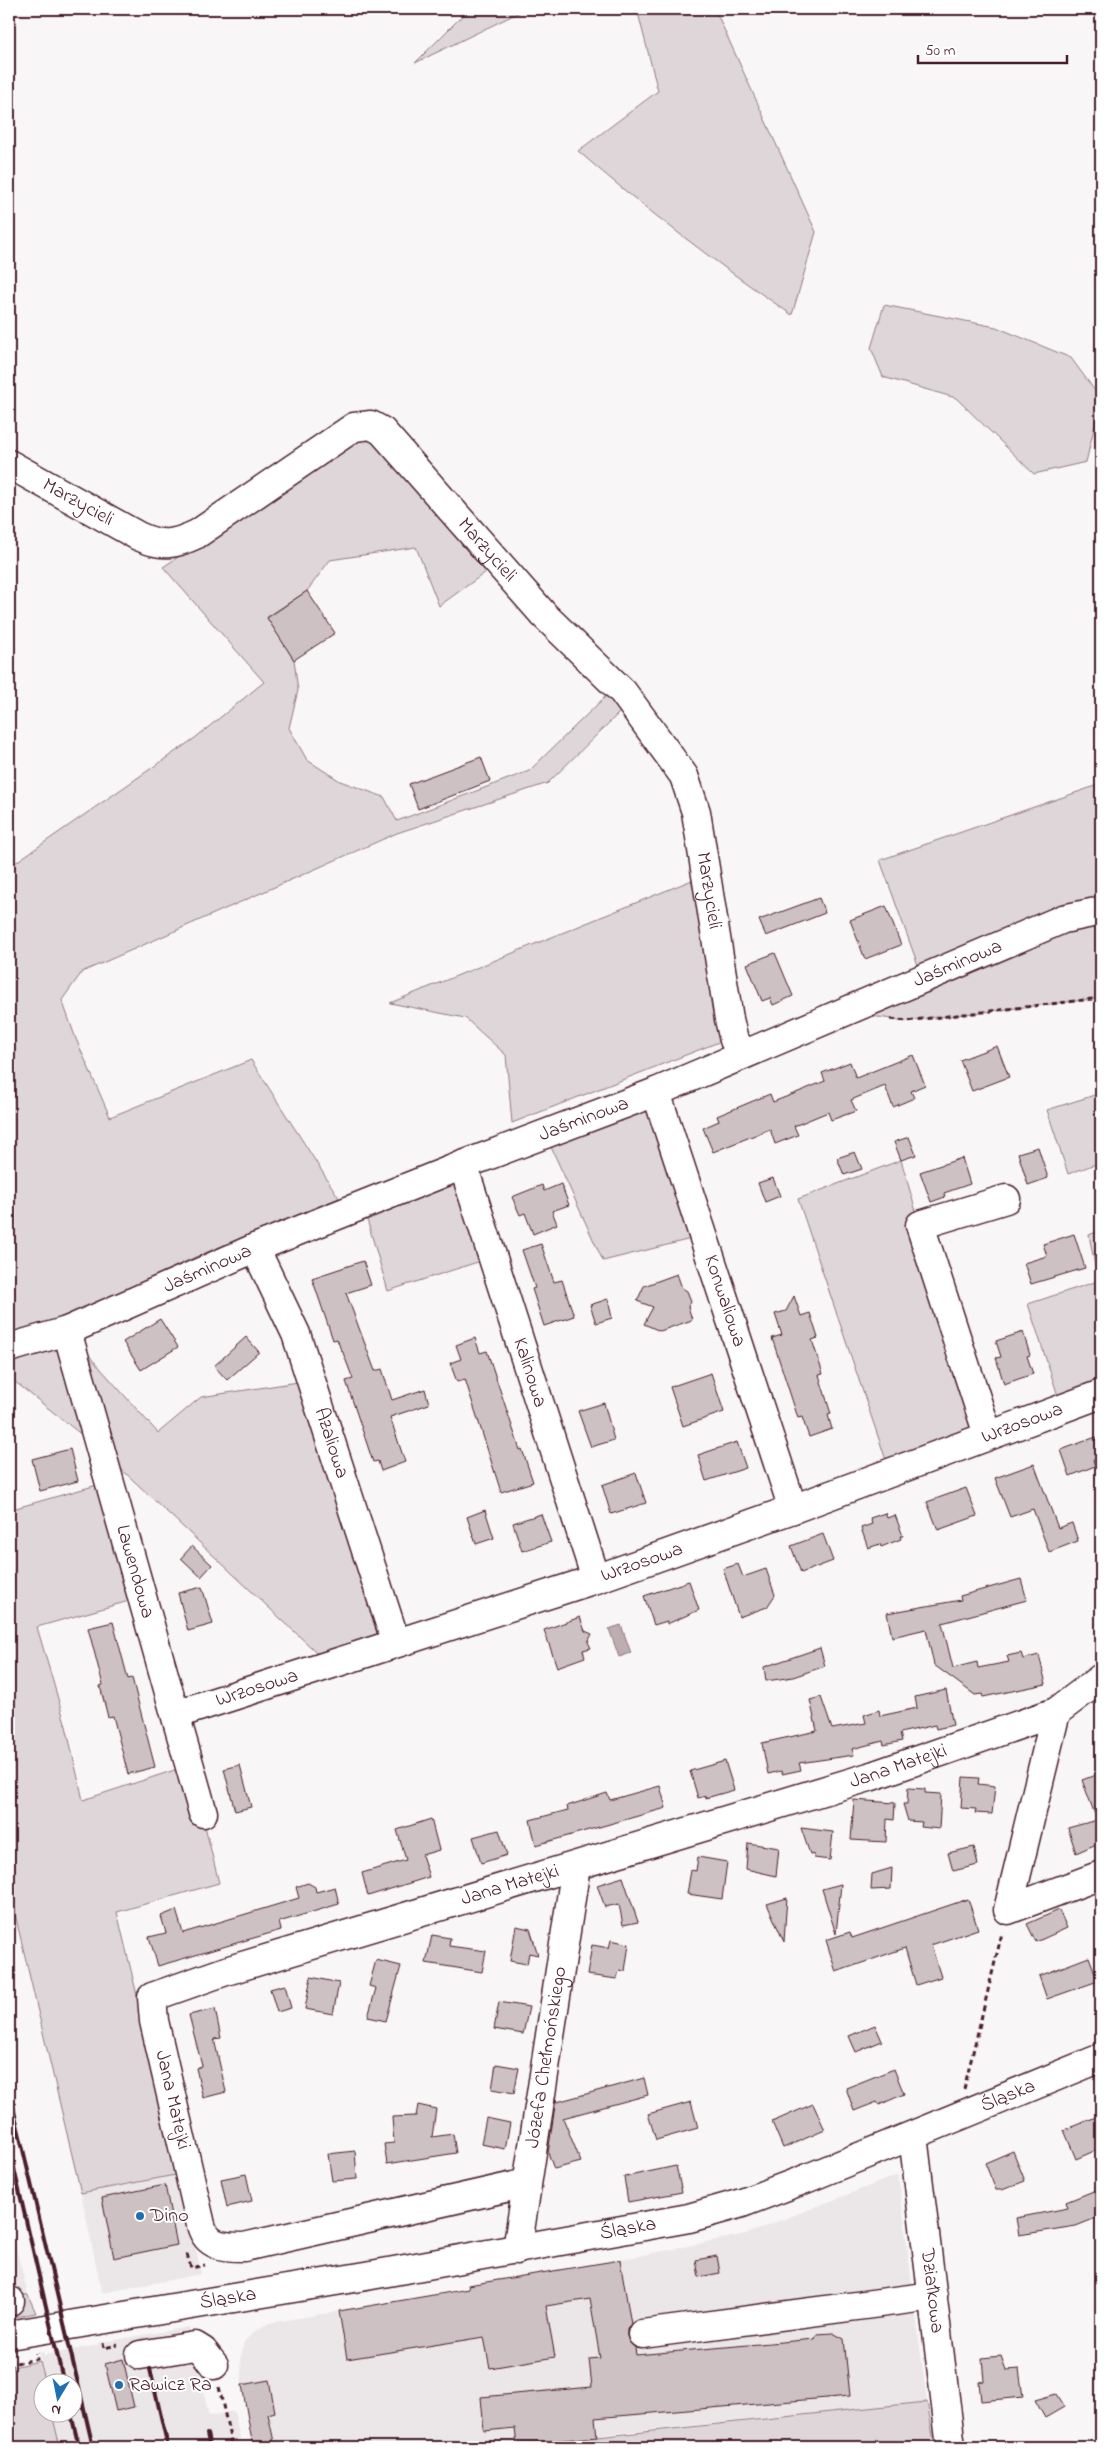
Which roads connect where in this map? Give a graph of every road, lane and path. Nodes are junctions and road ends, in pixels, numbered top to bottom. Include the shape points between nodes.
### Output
1 (9, 464) edge
2 (1101, 911) edge
3 (1101, 998) edge
4 (889, 1018) dead end
5 (745, 1054) junction
6 (656, 1092) junction
7 (463, 1165) junction
8 (1006, 1199) dead end
9 (255, 1248) junction
10 (68, 1331) junction
11 (9, 1348) edge
12 (1101, 1394) edge
13 (988, 1435) junction
14 (792, 1509) junction
15 (596, 1578) junction
16 (396, 1643) junction
17 (1101, 1678) edge
18 (1056, 1712) junction
19 (176, 1714) junction
20 (203, 1813) dead end
21 (576, 1866) junction
22 (1101, 1875) edge
23 (1008, 1910) junction
24 (1101, 2058) edge
25 (962, 2099) dead end
26 (913, 2136) junction
27 (527, 2183) junction
28 (517, 2250) junction
29 (933, 2296) junction
30 (642, 2334) dead end
31 (9, 2336) edge
32 (103, 2342) dead end
33 (129, 2350) joint
34 (36, 2354) dead end
35 (214, 2365) joint
36 (9, 2369) edge
37 (232, 2447) edge
38 (951, 2447) edge

1 - 5 street, Marzycieli via 138,536 155,544 172,544 197,534 354,427 371,425 382,431 544,615 623,692 684,776 696,812 728,1019 734,1040
2 - 5 street, Jaśminowa via 1063,919
3 - 4 path via 906,1021
5 - 6 street, Jaśminowa
6 - 7 street, Jaśminowa
6 - 14 street, Konwaliowa
7 - 9 street, Jaśminowa
7 - 15 street, Kalinowa
8 - 13 street via 920,1225
9 - 10 street, Jaśminowa
9 - 16 street, Azaliowa via 296,1334
10 - 11 street, Jaśminowa
10 - 19 street, Lawendowa
12 - 13 street, Wrzosowa
13 - 14 street, Wrzosowa
14 - 15 street, Wrzosowa
15 - 16 street, Wrzosowa
16 - 19 street, Wrzosowa
17 - 18 street, Jana Matejki
18 - 21 street, Jana Matejki via 869,1777
18 - 23 street
19 - 20 street, Lawendowa
21 - 27 street, Józefa Chełmońskiego
21 - 27 street, Jana Matejki via 226,1971 152,1997 154,2021 203,2230 211,2243 244,2247
22 - 23 street
23 - 25 path
24 - 26 street, Śląska
26 - 28 street, Śląska via 742,2203 689,2218
26 - 29 street, Działkowa
27 - 28 street, Józefa Chełmońskiego
28 - 31 street, Śląska
29 - 30 street
29 - 38 street, Działkowa
32 - 33 path via 104,2348
33 - 35 street via 195,2346
34 - 36 path via 37,2359 16,2363
35 - 37 path

